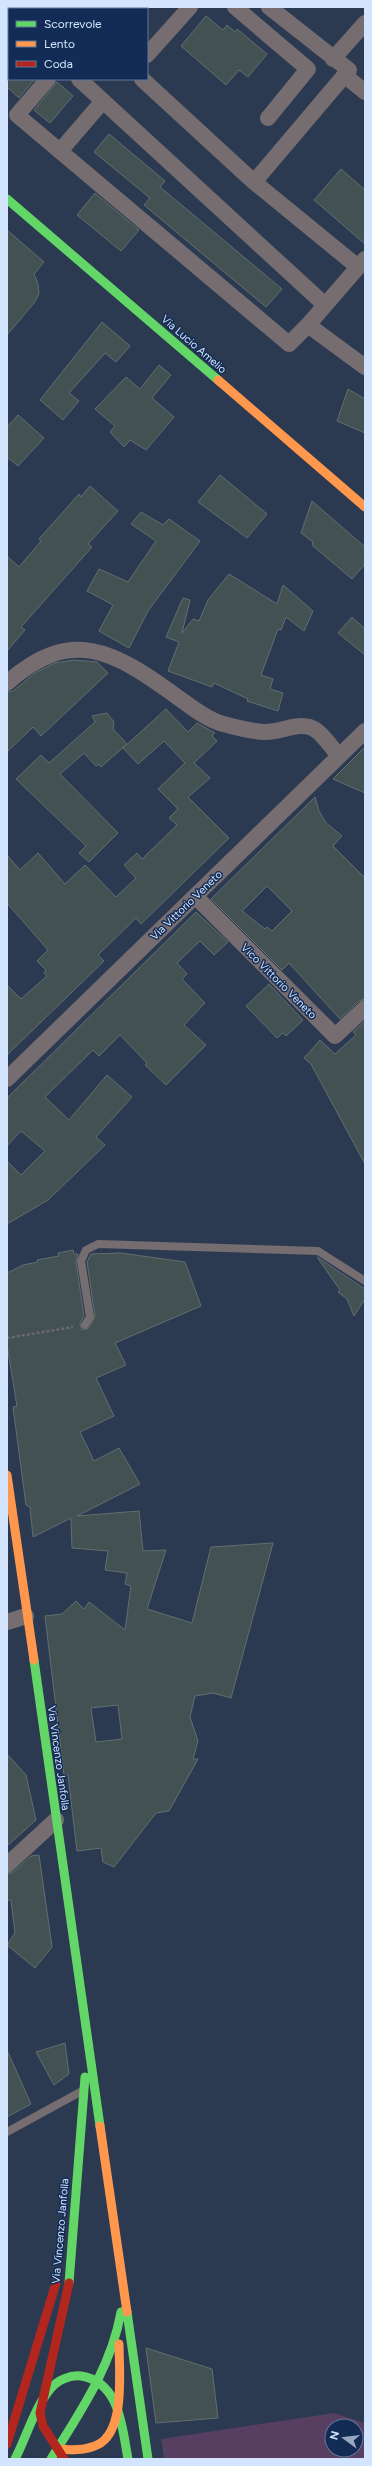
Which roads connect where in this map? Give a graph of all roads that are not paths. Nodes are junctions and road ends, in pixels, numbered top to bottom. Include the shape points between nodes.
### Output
1 (190, 7) edge
2 (235, 7) edge
3 (269, 7) edge
4 (365, 23) edge
5 (148, 54) edge
6 (333, 59) junction
7 (344, 75) junction
8 (47, 80) edge
9 (80, 80) edge
10 (143, 80) edge
11 (365, 92) edge
12 (103, 101) junction
13 (268, 118) dead end
14 (60, 151) junction
15 (254, 182) junction
16 (7, 199) edge
17 (362, 263) edge
18 (325, 305) junction
19 (308, 325) junction
20 (365, 367) edge
21 (365, 507) edge
22 (7, 683) edge
23 (365, 731) edge
24 (339, 756) junction
25 (195, 896) junction
26 (365, 1008) edge
27 (7, 1079) edge
28 (365, 1281) edge
29 (85, 1325) road end
30 (7, 1475) edge
31 (26, 1616) junction
32 (7, 1622) edge
33 (56, 1820) junction
34 (7, 1865) edge
35 (87, 2044) junction
36 (84, 2089) junction
37 (7, 2132) edge
38 (77, 2177) junction
39 (61, 2259) dead end
40 (58, 2274) dead end
41 (124, 2289) junction
42 (119, 2332) junction
43 (98, 2380) junction
44 (42, 2400) junction
45 (118, 2409) junction
46 (7, 2444) edge
47 (57, 2449) junction
48 (16, 2459) edge
49 (51, 2459) edge
50 (64, 2459) edge
51 (128, 2459) edge
52 (148, 2459) edge

1 - 5 street
2 - 13 street via 308,69
3 - 6 street
4 - 6 street
6 - 7 street via 349,70
7 - 11 street
7 - 15 street
8 - 14 street via 17,115
9 - 12 street
10 - 15 street
12 - 14 street
12 - 18 street
14 - 19 street via 289,344
15 - 17 street
16 - 21 main road, Via Lucio Amelio
17 - 18 street
18 - 19 street
19 - 20 street
22 - 24 street via 18,673 61,651 102,652 142,671 218,722 266,732 303,725 317,730
23 - 24 street, Via Vittorio Veneto
24 - 25 street, Via Vittorio Veneto
25 - 26 street, Vico Vittorio Veneto via 335,1036
25 - 27 street, Via Vittorio Veneto
28 - 29 lane via 318,1251 98,1244 86,1250 81,1261 90,1317
30 - 31 main road, Via Vincenzo Janfolla
31 - 32 street
31 - 33 main road, Via Vincenzo Janfolla
33 - 34 street
33 - 35 main road, Via Vincenzo Janfolla
35 - 36 main road, Via Vincenzo Janfolla
35 - 41 main road, Via Vincenzo Janfolla
36 - 37 lane via 80,2094
36 - 38 main road, Via Vincenzo Janfolla
38 - 39 main road
38 - 44 main road, Via Vincenzo Janfolla via 69,2284
40 - 46 main road via 38,2348
41 - 42 main road
41 - 52 main road, Via Vincenzo Janfolla
42 - 43 main road
42 - 45 main road
43 - 44 main road via 86,2376 72,2376 60,2380
43 - 45 main road via 107,2388
43 - 47 main road
44 - 47 main road, Via Vincenzo Janfolla via 40,2413 43,2426
44 - 48 main road
45 - 47 main road via 112,2432 95,2448 83,2452
45 - 51 main road
47 - 49 main road
47 - 50 main road, Via Vincenzo Janfolla

